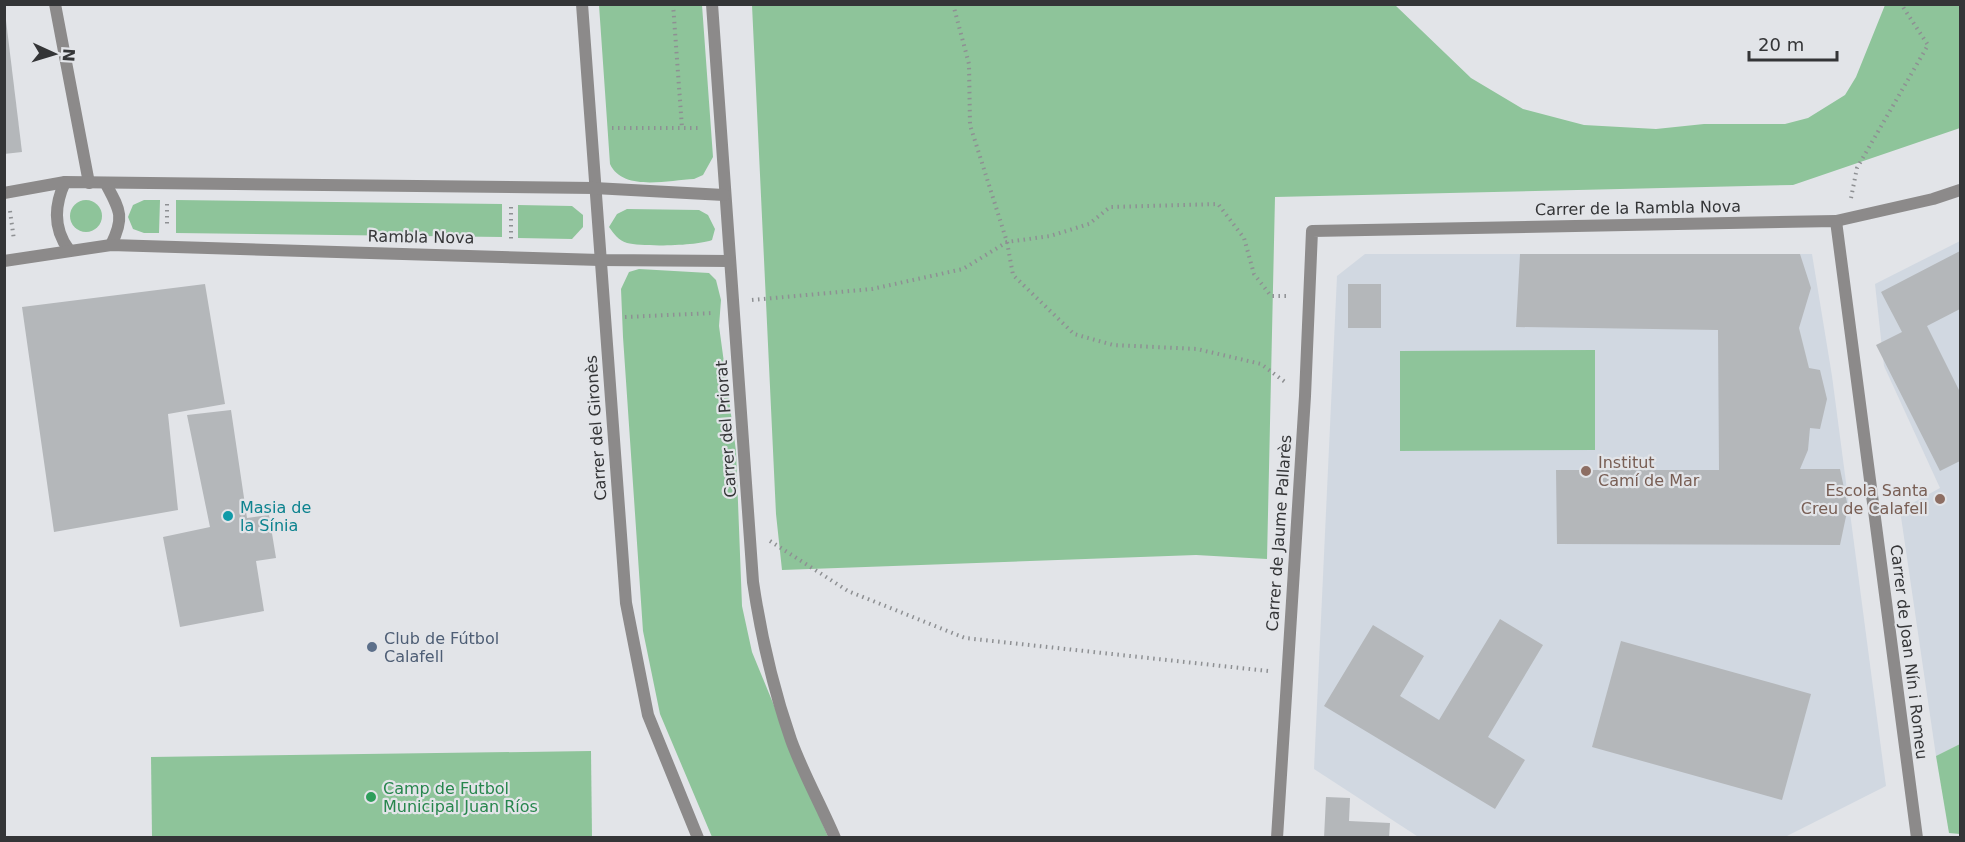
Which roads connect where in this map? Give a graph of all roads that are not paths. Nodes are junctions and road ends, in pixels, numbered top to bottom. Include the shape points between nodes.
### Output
1 (55, 4) edge
2 (582, 4) edge
3 (712, 4) edge
4 (65, 182) junction
5 (89, 183) junction
6 (106, 184) junction
7 (594, 188) junction
8 (1960, 190) edge
9 (4, 193) edge
10 (724, 195) junction
11 (1841, 220) junction
12 (1312, 231) joint
13 (111, 245) junction
14 (69, 250) junction
15 (600, 260) junction
16 (4, 261) edge
17 (730, 261) junction
18 (698, 837) edge
19 (835, 837) edge
20 (1277, 837) edge
21 (1917, 837) edge

1 - 5 street
2 - 7 street, Carrer del Gironès
3 - 10 street, Carrer del Priorat
4 - 5 street
4 - 9 street
4 - 14 street via 57,198 56,217 59,236
5 - 6 street
6 - 7 street
6 - 13 street via 120,210 120,227
7 - 10 street
7 - 15 street, Carrer del Gironès
8 - 11 street, Carrer de la Rambla Nova
10 - 17 street, Carrer del Priorat
11 - 12 street, Carrer de la Rambla Nova
11 - 21 street, Carrer de Joan Nín i Romeu
12 - 20 street, Carrer de Jaume Pallarès
13 - 14 street, Rambla Nova
13 - 15 street, Rambla Nova
14 - 16 street, Rambla Nova
15 - 17 street, Rambla Nova
15 - 18 street, Carrer del Gironès via 626,603 635,660 648,716
17 - 19 street, Carrer del Priorat via 753,582 760,631 791,742

